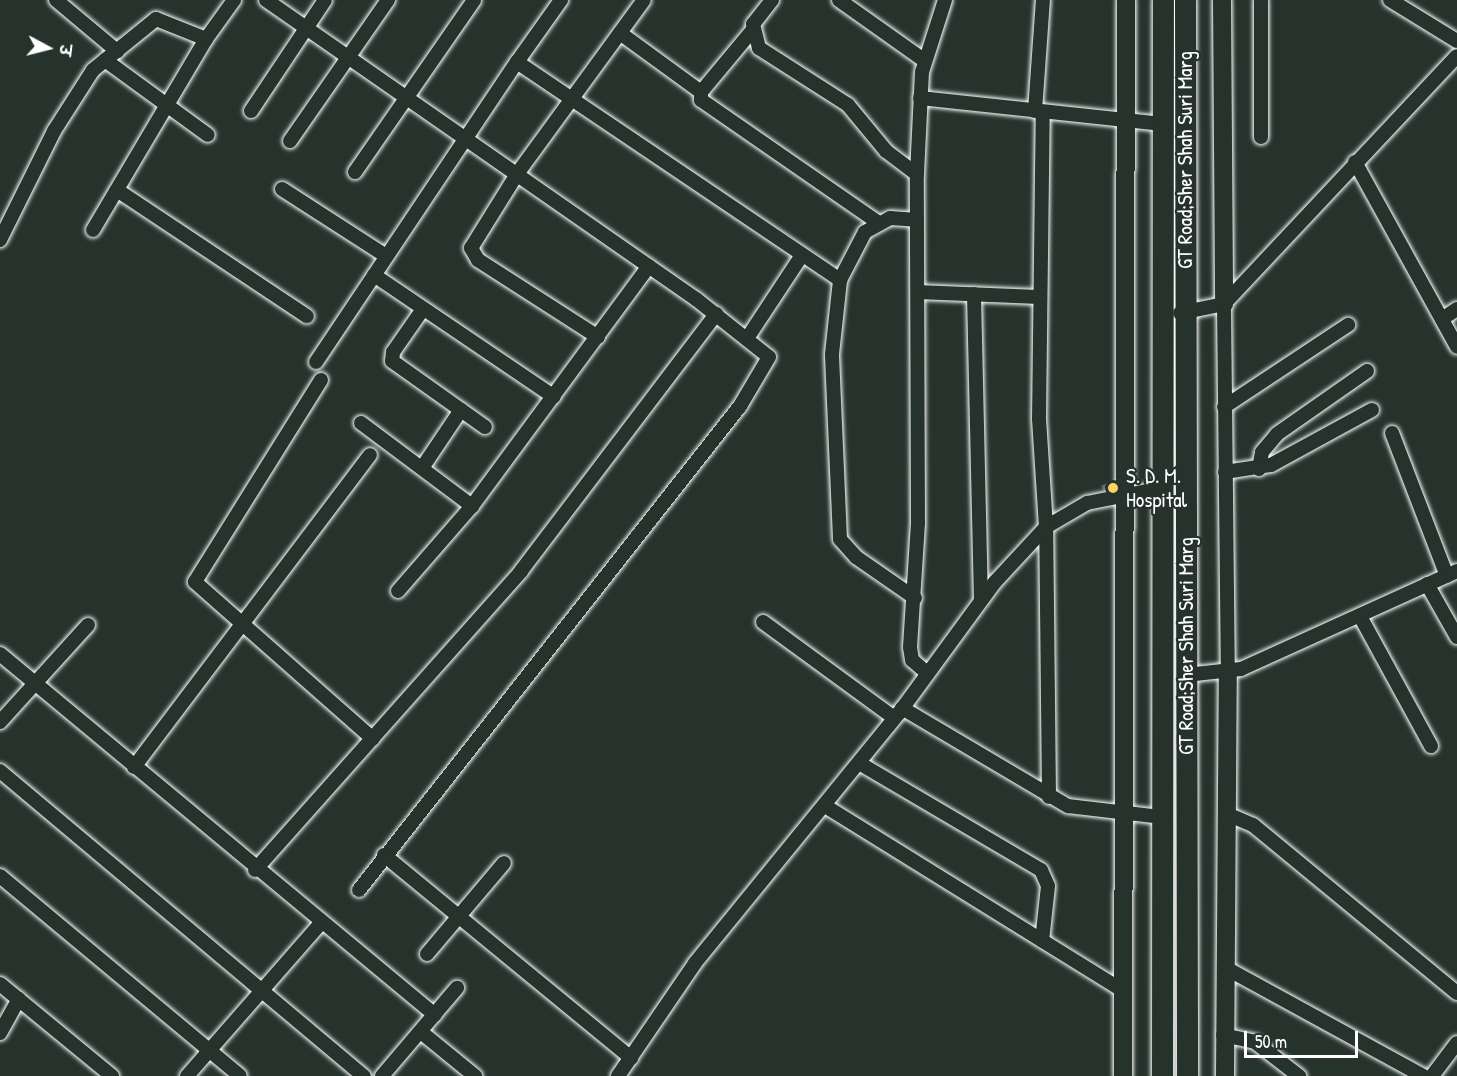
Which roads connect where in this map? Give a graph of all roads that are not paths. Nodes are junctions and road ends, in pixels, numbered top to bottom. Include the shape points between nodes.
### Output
1 (56, 0) edge
2 (234, 0) edge
3 (266, 0) edge
4 (325, 0) edge
5 (388, 0) edge
6 (474, 0) edge
7 (561, 0) edge
8 (644, 0) edge
9 (772, 0) edge
10 (839, 0) edge
11 (945, 0) edge
12 (1043, 0) edge
13 (1126, 0) edge
14 (1163, 0) edge
15 (1185, 0) edge
16 (1222, 0) edge
17 (1261, 0) edge
18 (1390, 0) edge
19 (306, 27) junction
20 (751, 32) junction
21 (620, 33) junction
22 (206, 39) junction
23 (1457, 41) edge
24 (111, 56) junction
25 (348, 56) junction
26 (1457, 56) edge
27 (925, 61) junction
28 (517, 62) junction
29 (700, 92) junction
30 (403, 98) junction
31 (920, 98) junction
32 (570, 100) junction
33 (167, 106) junction
34 (251, 111) dead end
35 (1039, 112) junction
36 (1125, 120) junction
37 (1162, 124) junction
38 (208, 135) dead end
39 (1261, 137) dead end
40 (465, 140) junction
41 (290, 141) dead end
42 (1355, 162) junction
43 (355, 172) dead end
44 (517, 174) junction
45 (916, 174) junction
46 (282, 189) dead end
47 (117, 190) junction
48 (917, 220) junction
49 (877, 222) junction
50 (93, 230) dead end
51 (0, 240) edge
52 (386, 256) junction
53 (800, 258) junction
54 (649, 266) junction
55 (374, 275) junction
56 (840, 280) junction
57 (918, 292) junction
58 (974, 294) junction
59 (1038, 297) junction
60 (1224, 304) junction
61 (423, 309) junction
62 (1457, 309) edge
63 (1185, 313) junction
64 (716, 314) junction
65 (1162, 314) junction
66 (307, 316) dead end
67 (1442, 319) junction
68 (1348, 325) dead end
69 (598, 337) junction
70 (748, 337) junction
71 (1457, 347) edge
72 (316, 362) dead end
73 (1367, 371) dead end
74 (321, 380) dead end
75 (554, 397) junction
76 (1224, 407) junction
77 (461, 410) junction
78 (1372, 410) dead end
79 (361, 423) dead end
80 (485, 427) dead end
81 (1392, 433) dead end
82 (370, 455) dead end
83 (422, 468) junction
84 (1259, 469) junction
85 (1225, 472) junction
86 (1162, 488) junction
87 (1125, 496) junction
88 (472, 506) junction
89 (1046, 527) junction
90 (1452, 573) edge
91 (1427, 585) junction
92 (398, 591) dead end
93 (915, 598) junction
94 (981, 599) junction
95 (1361, 618) junction
96 (763, 622) dead end
97 (88, 625) dead end
98 (243, 628) junction
99 (1457, 637) edge
100 (0, 654) edge
101 (1228, 673) junction
102 (927, 674) junction
103 (1186, 675) junction
104 (35, 683) junction
105 (898, 713) junction
106 (0, 722) edge
107 (373, 740) junction
108 (1431, 746) dead end
109 (859, 763) junction
110 (134, 767) junction
111 (0, 771) edge
112 (1049, 797) junction
113 (825, 806) junction
114 (1122, 814) junction
115 (1227, 814) junction
116 (1162, 817) junction
117 (384, 855) junction
118 (504, 863) dead end
119 (255, 870) junction
120 (0, 876) edge
121 (358, 890) dead end
122 (460, 918) junction
123 (321, 923) junction
124 (1042, 941) junction
125 (427, 954) dead end
126 (1224, 967) junction
127 (0, 984) edge
128 (457, 988) dead end
129 (264, 989) junction
130 (1123, 991) junction
131 (1457, 993) edge
132 (19, 999) junction
133 (435, 1016) junction
134 (422, 1032) junction
135 (0, 1033) edge
136 (1223, 1035) junction
137 (1457, 1043) edge
138 (208, 1050) junction
139 (631, 1058) junction
140 (112, 1076) edge
141 (187, 1076) edge
142 (240, 1076) edge
143 (364, 1076) edge
144 (382, 1076) edge
145 (475, 1076) edge
146 (618, 1076) edge
147 (1123, 1076) edge
148 (1162, 1076) edge
149 (1187, 1076) edge
150 (1225, 1076) edge
151 (1299, 1076) edge
152 (1423, 1076) edge
153 (1432, 1076) edge

1 - 24 street
2 - 22 street
3 - 19 street
4 - 19 street
5 - 25 street
6 - 30 street
7 - 28 street
8 - 21 street
9 - 20 street
10 - 27 street
11 - 27 street
12 - 35 street
13 - 36 main road
14 - 37 main road, GT Road;Sher Shah Suri Marg
15 - 63 main road, GT Road;Sher Shah Suri Marg
16 - 60 main road
17 - 39 street
18 - 23 street
19 - 25 street
19 - 34 street
20 - 29 street
20 - 45 street via 759,48 848,105 886,151
21 - 29 street
21 - 32 street
22 - 24 street via 156,19
22 - 33 street
24 - 33 street
24 - 51 street via 54,131
25 - 30 street
25 - 41 street
26 - 42 street
27 - 31 street
28 - 32 street
28 - 40 street
29 - 49 street via 701,100 715,111
30 - 40 street
30 - 43 street
31 - 35 street
31 - 45 street
32 - 44 street
32 - 53 street
33 - 38 street
33 - 47 street
35 - 36 street
35 - 59 street
36 - 37 street
36 - 87 main road
37 - 65 main road, GT Road;Sher Shah Suri Marg
40 - 44 street
40 - 52 street
42 - 60 street
42 - 67 street
44 - 54 street
44 - 69 street via 475,236 472,253
45 - 48 street
46 - 52 street
47 - 50 street
47 - 66 street
48 - 49 street
48 - 57 street
49 - 56 street via 865,232
52 - 55 street
53 - 56 street
53 - 70 street
54 - 64 street
54 - 69 street
55 - 61 street
55 - 72 street
56 - 93 street via 832,354 840,539 856,557
57 - 58 street
57 - 93 street
58 - 59 street
58 - 94 street
59 - 89 street
60 - 63 street
60 - 76 street
61 - 75 street
61 - 77 street via 393,352 392,361
62 - 67 street
63 - 65 street
63 - 103 main road, GT Road;Sher Shah Suri Marg
64 - 70 street
64 - 107 street via 521,571
65 - 86 main road, GT Road;Sher Shah Suri Marg
67 - 71 street
68 - 76 street
69 - 75 street
70 - 117 street via 768,355 763,374
73 - 84 street via 1277,434 1262,452
74 - 98 street via 196,575 198,589
75 - 88 street
76 - 85 street
77 - 80 street
77 - 83 street
78 - 84 street
79 - 83 street
81 - 90 street
82 - 98 street
83 - 88 street
84 - 85 street
85 - 101 street
86 - 87 street
86 - 116 main road, GT Road;Sher Shah Suri Marg
87 - 89 street via 1088,503
87 - 114 main road
88 - 92 street
89 - 94 street
89 - 112 street
90 - 91 street
91 - 95 street
91 - 99 street
93 - 102 street via 910,657
94 - 102 street
95 - 101 street
95 - 108 street
96 - 105 street
97 - 104 street
98 - 107 street
98 - 110 street
100 - 104 street
101 - 103 street
101 - 115 main road
102 - 105 street
103 - 149 main road, GT Road;Sher Shah Suri Marg
104 - 106 street
104 - 110 street
105 - 109 street
105 - 112 street
107 - 119 street
109 - 113 street
109 - 124 street via 1041,870 1048,886
110 - 119 street
111 - 129 street
112 - 114 street via 1086,811
113 - 124 street
113 - 139 street via 695,963
114 - 116 street
114 - 130 main road
115 - 126 main road
115 - 131 street via 1253,825
116 - 148 main road, GT Road;Sher Shah Suri Marg
117 - 121 street
117 - 122 street
118 - 122 street
119 - 123 street
120 - 138 street
122 - 125 street
122 - 139 street
123 - 129 street
123 - 133 street
124 - 130 street
126 - 136 main road
126 - 152 street
127 - 132 street
128 - 133 street
129 - 138 street
129 - 143 street
130 - 147 main road
132 - 135 street
132 - 140 street
133 - 134 street
134 - 144 street
134 - 145 street
136 - 150 main road
136 - 151 street via 1255,1042
137 - 153 street
138 - 141 street
138 - 142 street
139 - 146 street

